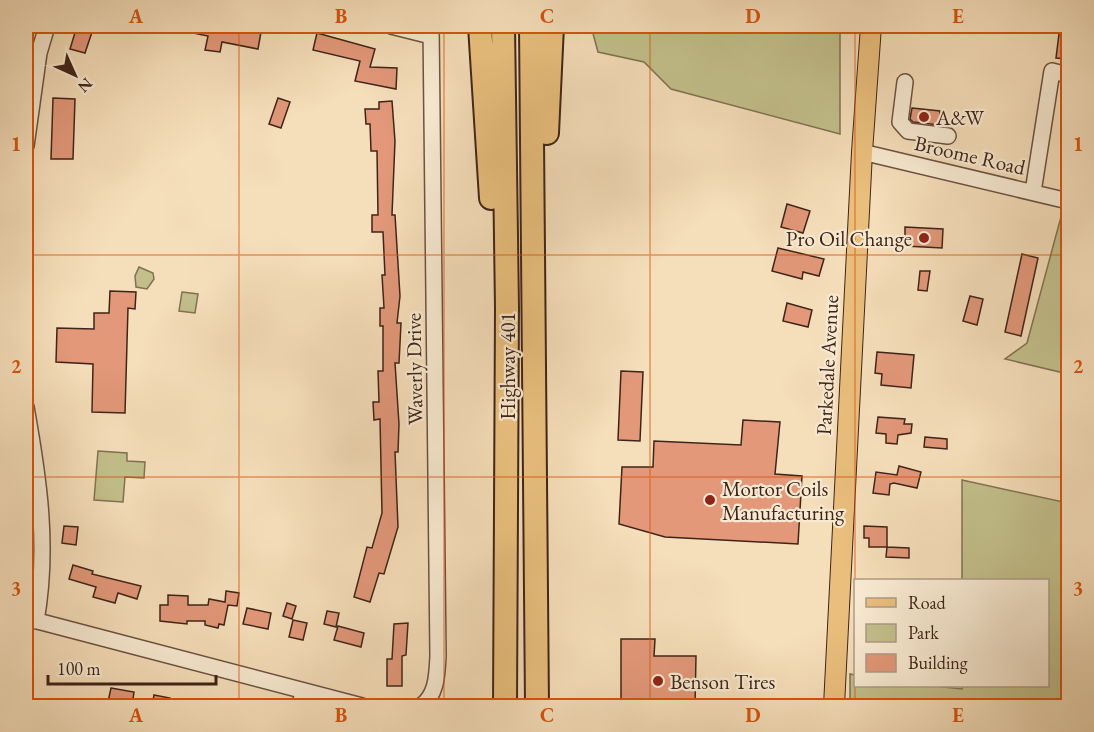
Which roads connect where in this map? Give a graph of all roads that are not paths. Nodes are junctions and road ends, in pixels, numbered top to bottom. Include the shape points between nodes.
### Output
1 (47, 26) edge
2 (391, 26) edge
3 (480, 26) edge
4 (503, 26) edge
5 (531, 26) edge
6 (552, 26) edge
7 (871, 26) edge
8 (431, 31) edge
9 (1068, 75) edge
10 (905, 82) dead end
11 (948, 136) dead end
12 (26, 146) edge
13 (862, 152) junction
14 (1033, 192) junction
15 (1068, 201) edge
16 (534, 247) junction
17 (507, 308) junction
18 (26, 407) edge
19 (31, 619) edge
20 (302, 691) junction
21 (301, 706) edge
22 (362, 706) edge
23 (421, 706) edge
24 (505, 706) edge
25 (537, 706) edge
26 (834, 706) edge

1 - 12 street via 39,53
2 - 8 street
3 - 17 highway via 496,277
4 - 17 highway, Highway 401
5 - 16 highway, Highway 401
6 - 16 highway via 543,216
7 - 13 main road, Parkedale Avenue
8 - 23 street, Waverly Drive via 438,656 437,680 429,701
9 - 14 street via 1052,71
10 - 11 street via 900,122 908,131
13 - 14 street, Broome Road
13 - 26 main road, Parkedale Avenue
14 - 15 street, Broome Road
16 - 25 highway, Highway 401
17 - 24 highway, Highway 401
18 - 19 street via 43,520 41,590
19 - 20 street
20 - 21 street
20 - 22 street

